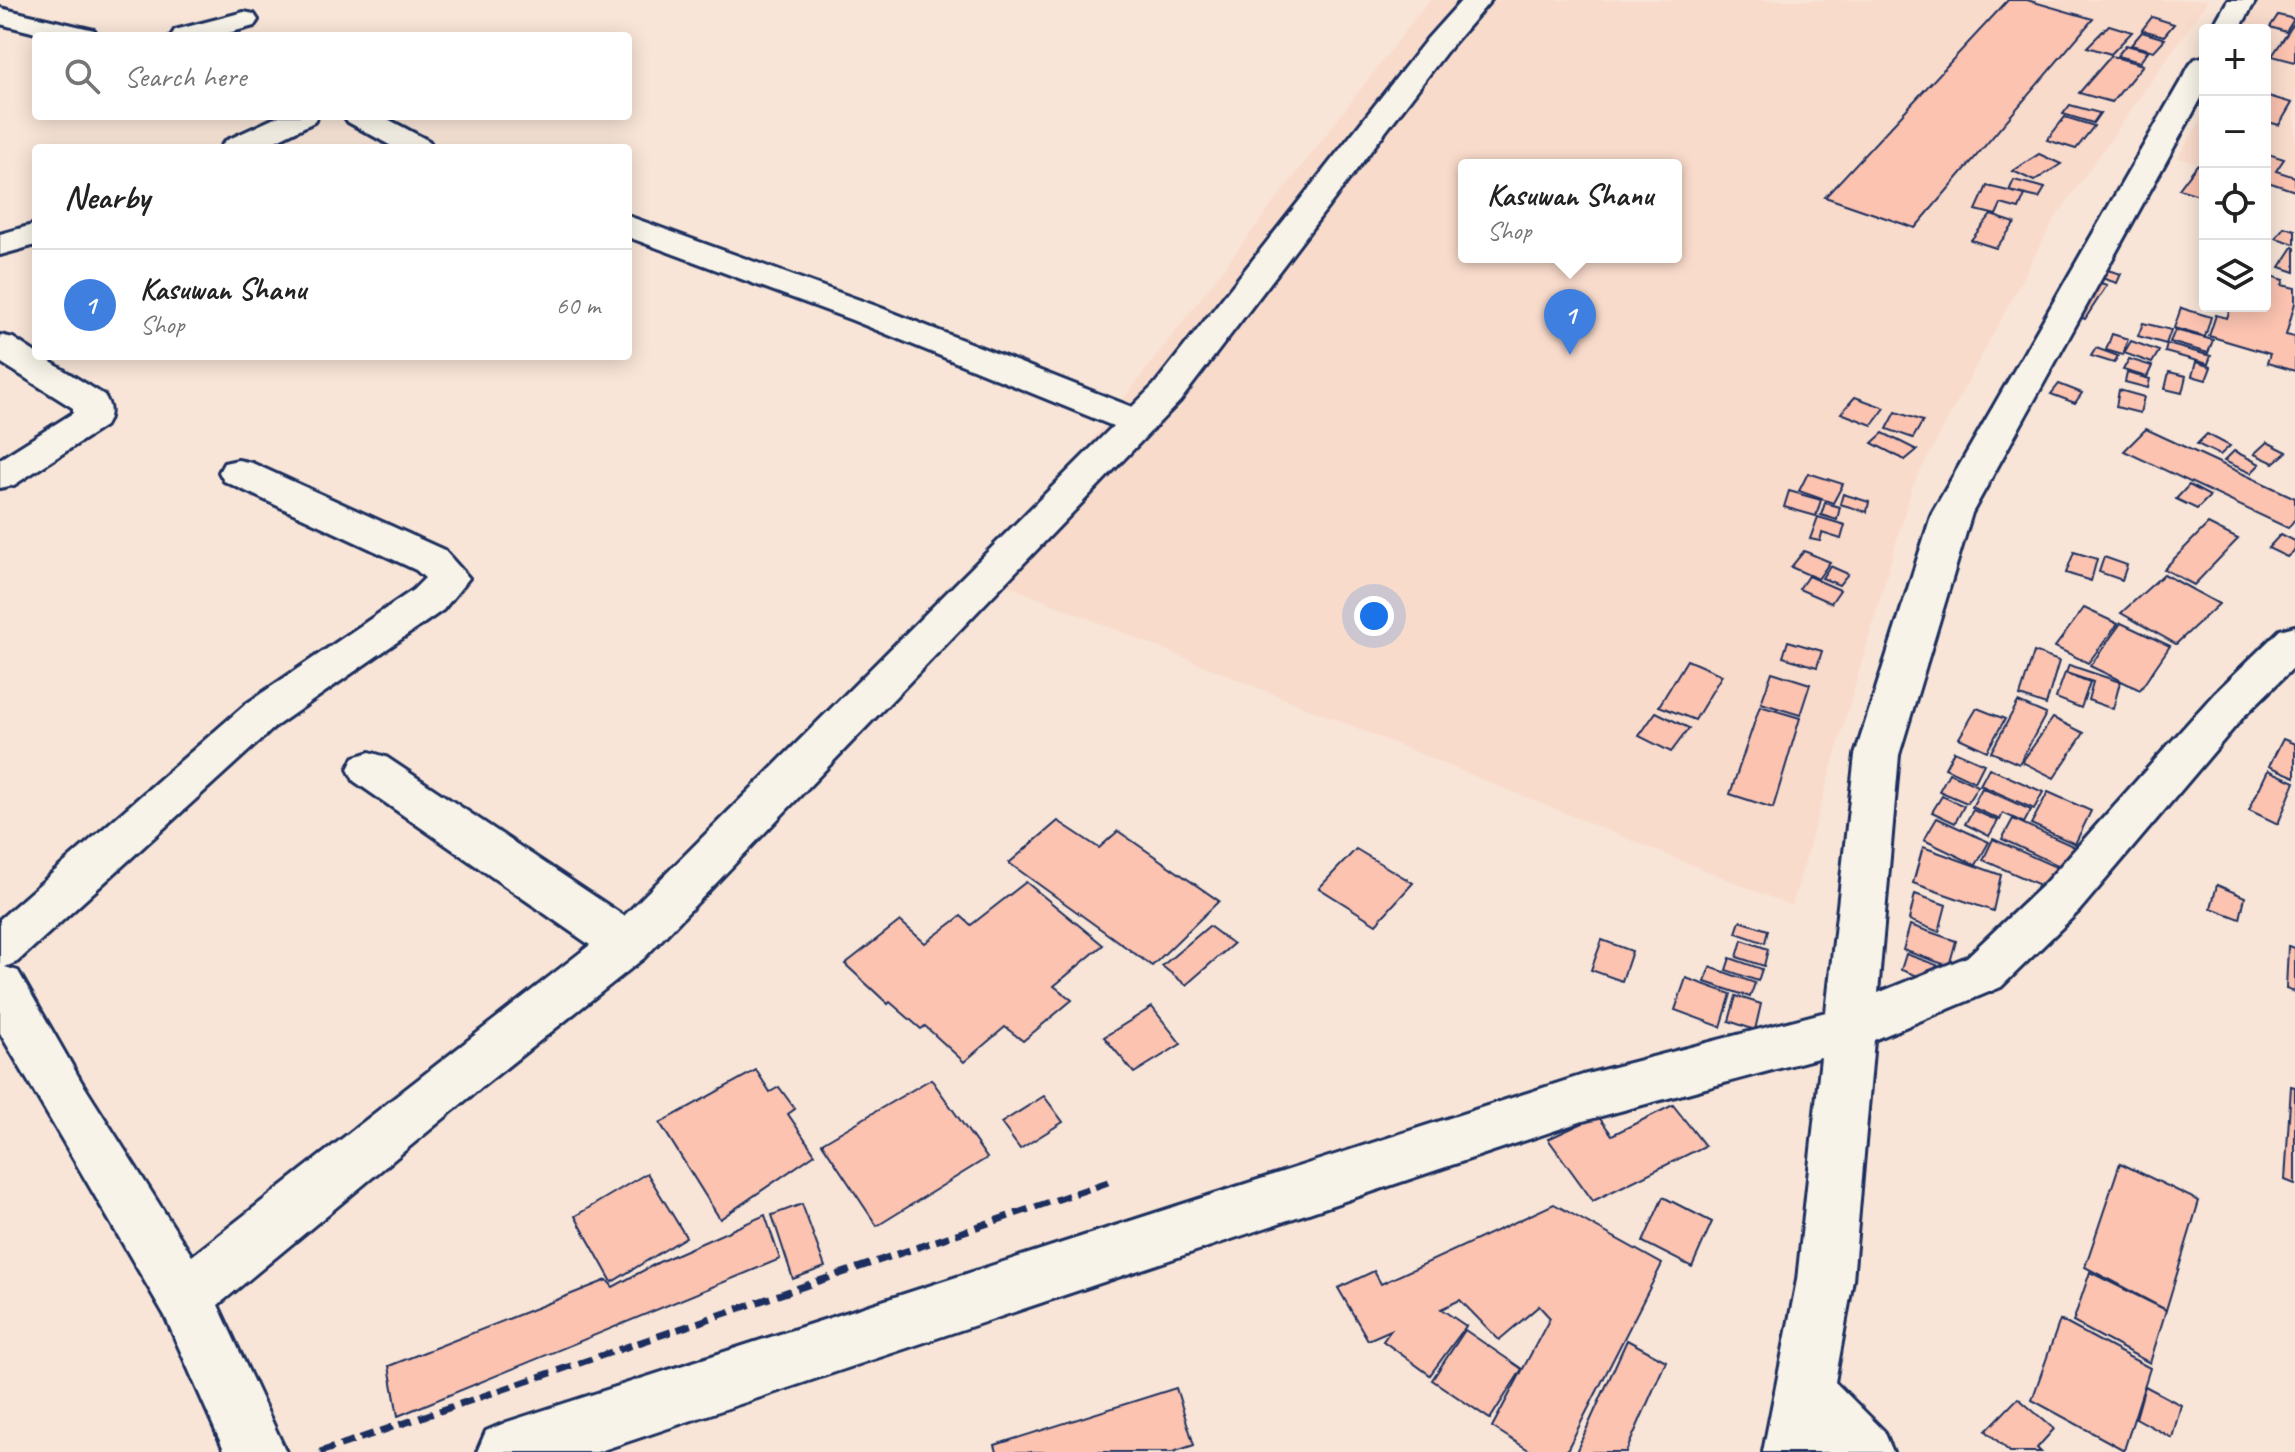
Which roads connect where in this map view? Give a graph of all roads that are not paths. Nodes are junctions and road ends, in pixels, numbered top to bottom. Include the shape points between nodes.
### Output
1 (1477, 0) edge
2 (2242, 0) edge
3 (1, 17) edge
4 (243, 19) edge
5 (2228, 24) edge
6 (67, 32) edge
7 (199, 32) edge
8 (2199, 76) edge
9 (295, 120) edge
10 (366, 120) edge
11 (244, 144) edge
12 (411, 144) edge
13 (632, 227) edge
14 (32, 235) edge
15 (0, 245) edge
16 (0, 346) edge
17 (1138, 423) junction
18 (238, 472) dead end
19 (0, 476) edge
20 (2295, 641) edge
21 (370, 769) dead end
22 (627, 944) junction
23 (0, 948) edge
24 (0, 986) edge
25 (1851, 1027) junction
26 (185, 1297) junction
27 (1804, 1392) junction
28 (256, 1452) edge
29 (507, 1452) edge
30 (1793, 1452) edge
31 (1863, 1452) edge

1 - 17 street
2 - 5 street
3 - 6 street
4 - 7 street
8 - 25 street via 1952,513 1877,755
9 - 11 street
10 - 12 street
13 - 17 street
14 - 15 street
16 - 19 street via 91,403 92,418
17 - 22 street
18 - 23 street via 430,560 449,578 428,600 261,715
20 - 25 street via 2229,705 2062,897 1984,972
21 - 22 street
22 - 26 street
24 - 26 street
25 - 27 street via 1825,1280
25 - 29 street via 1583,1098
26 - 28 street
27 - 30 street
27 - 31 street

